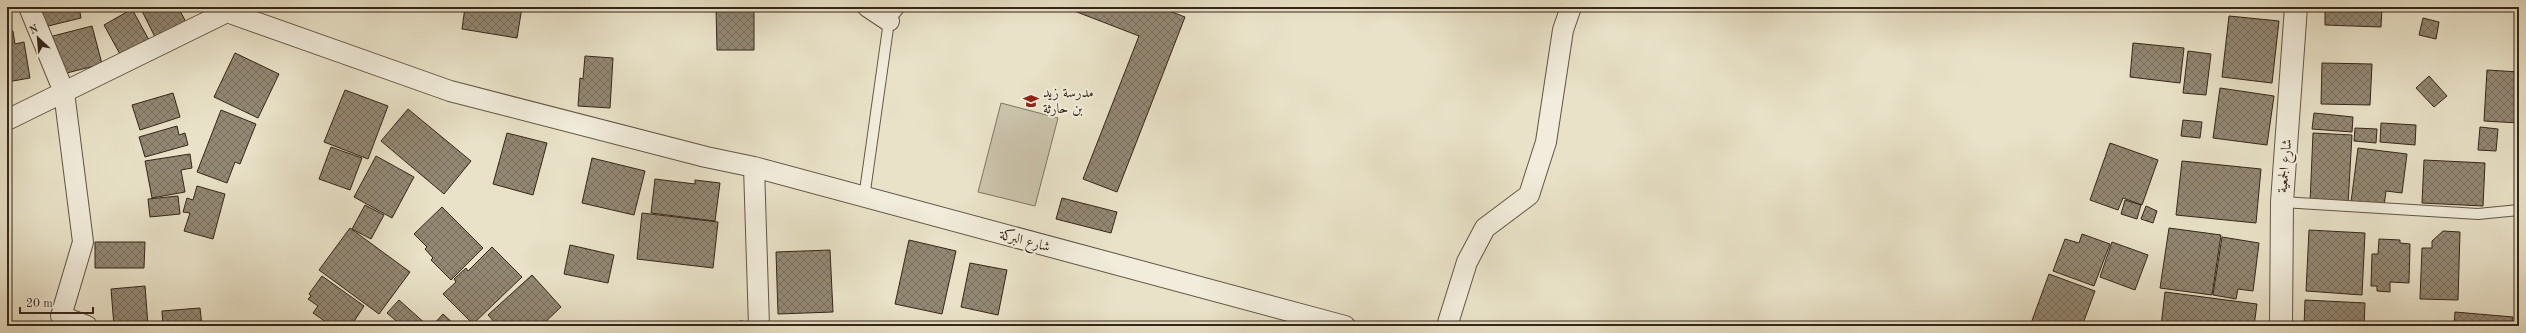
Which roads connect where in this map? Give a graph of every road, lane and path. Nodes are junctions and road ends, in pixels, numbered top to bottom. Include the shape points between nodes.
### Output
1 (29, 7) edge
2 (868, 7) edge
3 (1571, 7) edge
4 (2296, 7) edge
5 (225, 9) edge
6 (895, 14) edge
7 (64, 92) junction
8 (7, 120) edge
9 (754, 167) junction
10 (864, 198) junction
11 (2282, 202) junction
12 (2519, 210) edge
13 (87, 326) edge
14 (759, 326) edge
15 (1345, 326) edge
16 (1447, 326) edge
17 (2281, 326) edge

1 - 7 street
2 - 6 street
3 - 16 street via 1563,30 1546,142 1529,195 1485,228 1467,262
4 - 11 street, شارع الجمعية
5 - 7 street
5 - 9 street, شارع البركة via 450,91
6 - 10 lane
7 - 8 street
7 - 13 street via 83,242 61,316
9 - 10 street, شارع البركة
9 - 14 street
10 - 15 street, شارع البركة
11 - 12 lane via 2478,214
11 - 17 street, شارع الجمعية

